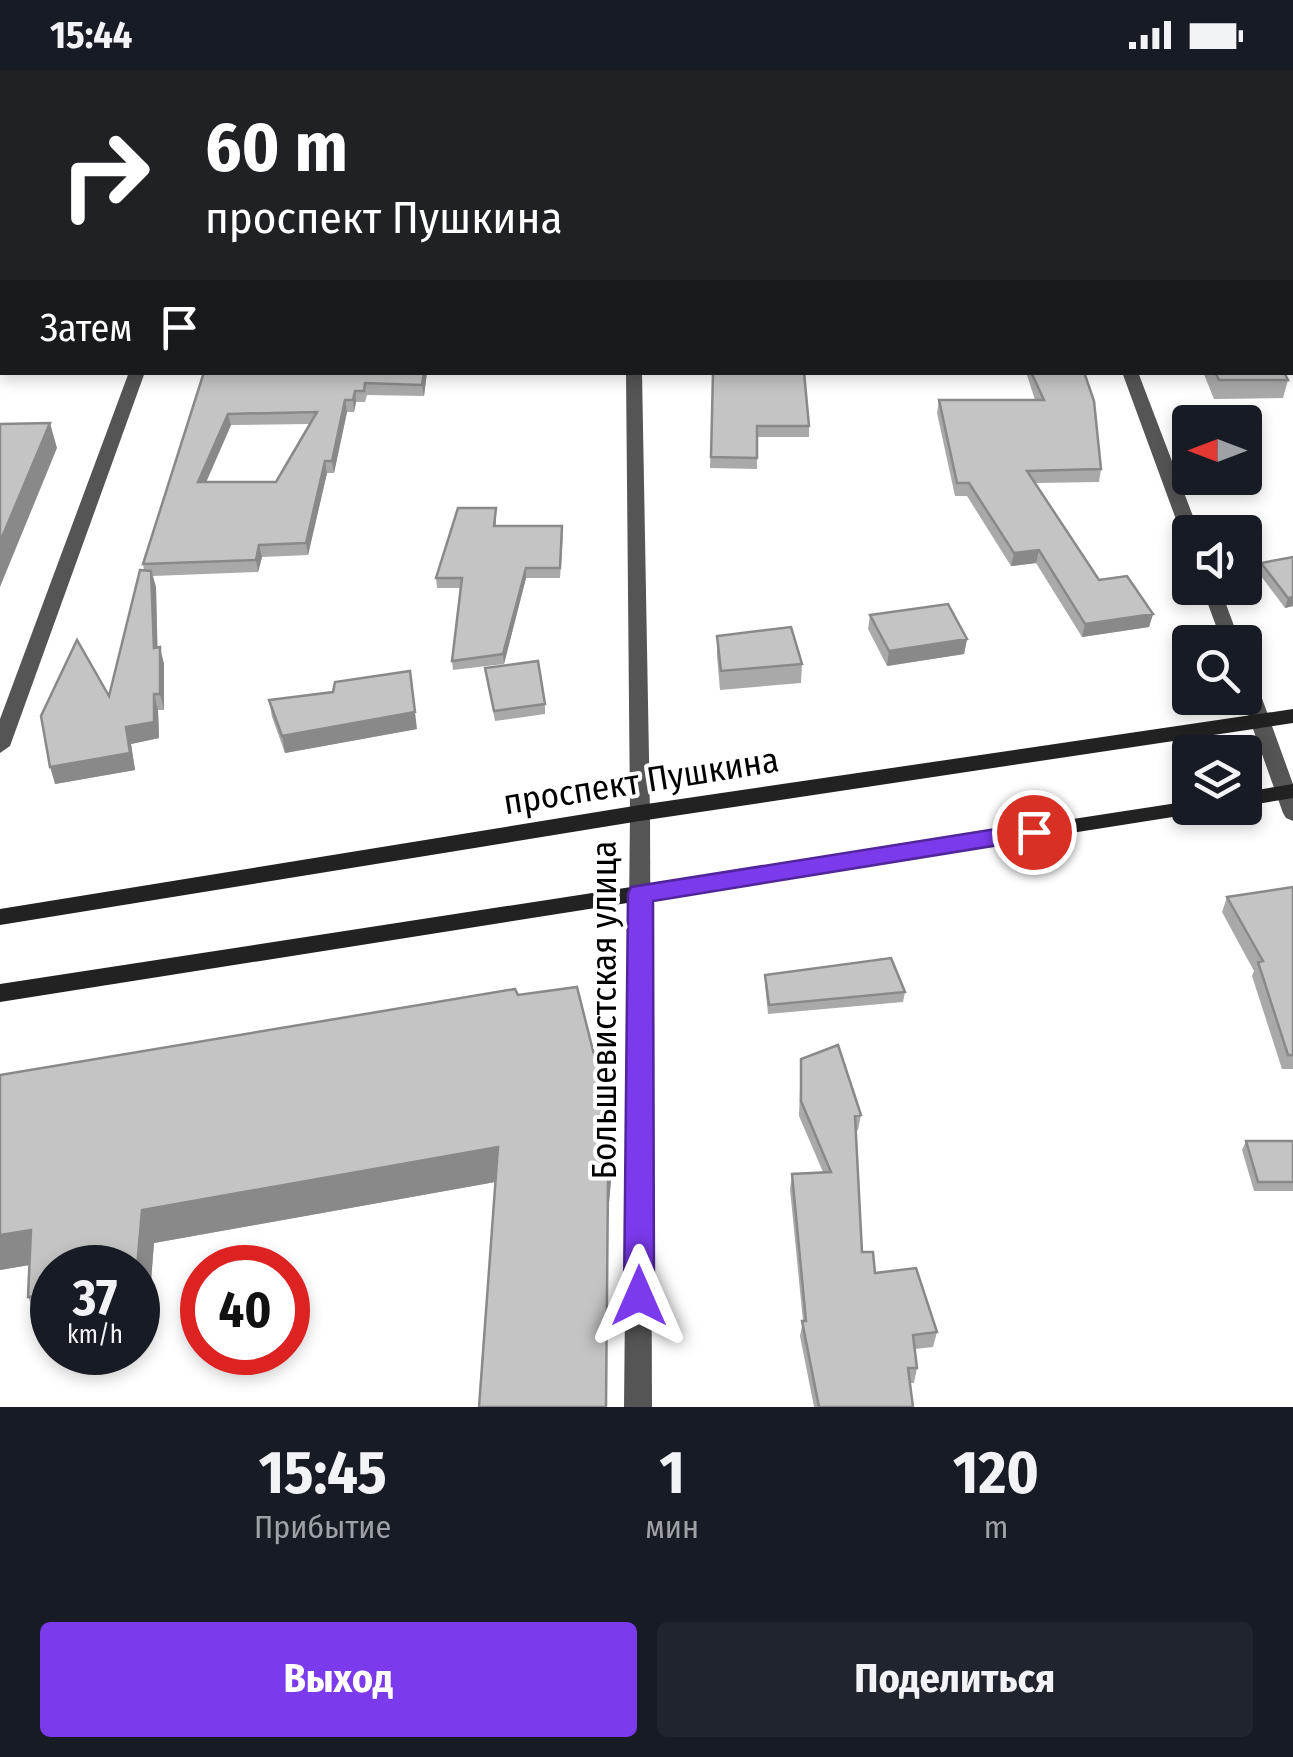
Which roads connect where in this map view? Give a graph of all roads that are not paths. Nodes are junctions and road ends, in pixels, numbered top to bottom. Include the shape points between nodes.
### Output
1 (136, 375) edge
2 (634, 375) edge
3 (1131, 375) edge
4 (1184, 515) edge
5 (1258, 715) edge
6 (1293, 716) edge
7 (1260, 721) junction
8 (0, 746) edge
9 (1262, 799) edge
10 (1290, 799) edge
11 (1172, 811) edge
12 (640, 813) junction
13 (640, 894) junction
14 (0, 917) edge
15 (0, 992) edge
16 (638, 1407) edge

1 - 8 street
2 - 12 street, Большевистская улица
3 - 4 street
5 - 7 street
6 - 7 main road, проспект Пушкина
7 - 10 street
7 - 12 main road, проспект Пушкина
9 - 10 main road
11 - 13 main road
12 - 13 street, Большевистская улица
12 - 14 main road, проспект Пушкина
13 - 15 main road
13 - 16 street, Большевистская улица

